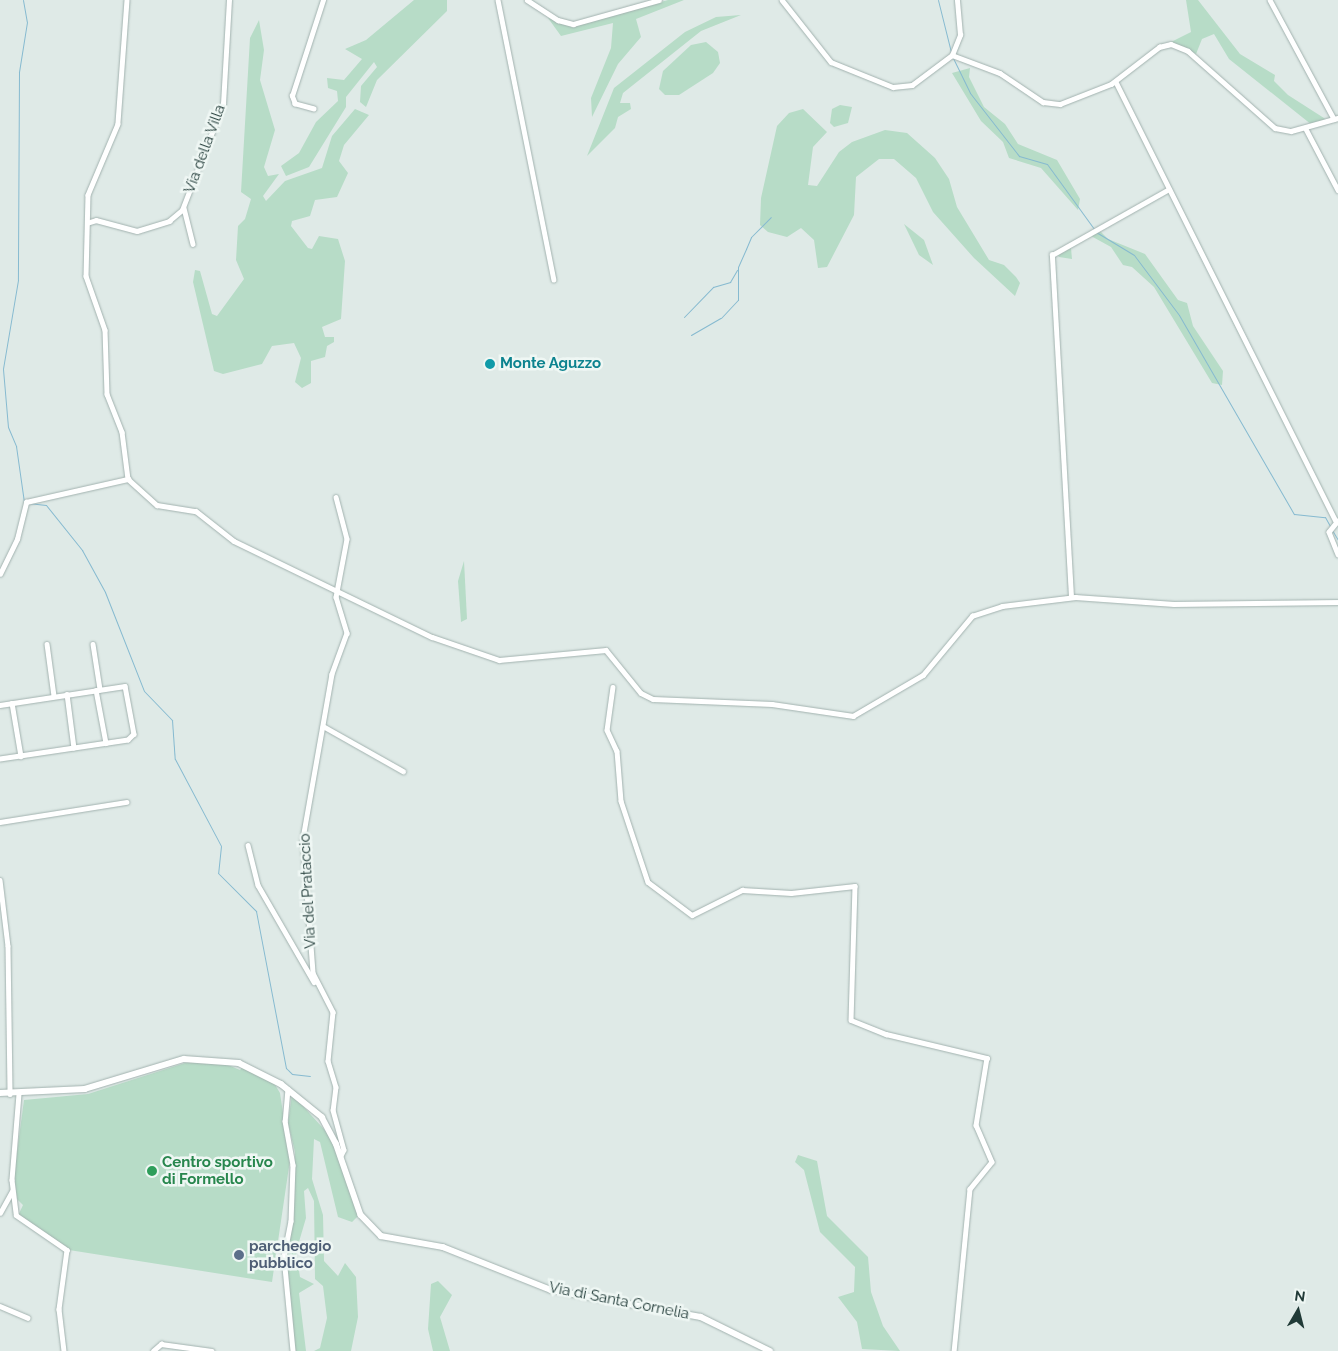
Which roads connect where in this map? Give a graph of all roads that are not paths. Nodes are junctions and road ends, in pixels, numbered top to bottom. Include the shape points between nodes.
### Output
1 (127, 0) edge
2 (229, 0) edge
3 (323, 0) edge
4 (498, 0) edge
5 (527, 0) edge
6 (659, 0) edge
7 (782, 0) edge
8 (957, 0) edge
9 (1270, 0) edge
10 (952, 55) junction
11 (1116, 82) junction
12 (314, 109) dead end
13 (1336, 119) edge
14 (1306, 129) junction
15 (1169, 189) junction
16 (1338, 190) edge
17 (184, 208) junction
18 (87, 223) junction
19 (193, 244) dead end
20 (554, 279) dead end
21 (128, 480) junction
22 (336, 497) dead end
23 (1336, 521) edge
24 (1338, 554) edge
25 (0, 574) edge
26 (336, 592) junction
27 (1070, 598) junction
28 (1338, 602) edge
29 (47, 644) dead end
30 (93, 644) dead end
31 (613, 687) dead end
32 (98, 690) junction
33 (67, 694) junction
34 (54, 696) junction
35 (12, 703) junction
36 (0, 704) edge
37 (323, 726) junction
38 (106, 743) junction
39 (74, 748) junction
40 (20, 756) junction
41 (0, 759) edge
42 (404, 771) dead end
43 (126, 802) dead end
44 (0, 822) edge
45 (248, 846) dead end
46 (0, 880) edge
47 (1, 888) edge
48 (315, 983) junction
49 (288, 1089) junction
50 (0, 1093) edge
51 (10, 1094) junction
52 (19, 1094) junction
53 (341, 1156) junction
54 (12, 1190) junction
55 (0, 1213) edge
56 (0, 1306) edge
57 (28, 1318) dead end
58 (64, 1351) edge
59 (153, 1351) edge
60 (212, 1351) edge
61 (293, 1351) edge
62 (770, 1351) edge
63 (954, 1351) edge

1 - 18 street via 118,127 89,192
2 - 17 street, Via della Villa via 223,104
3 - 12 street via 292,96 295,104
4 - 20 street
5 - 6 street via 556,19 576,24
7 - 10 street via 827,59 872,81 906,87
8 - 10 street via 960,35
9 - 13 street
10 - 11 street via 1000,73 1047,104 1068,102
11 - 14 street via 1159,47 1178,45 1269,124 1285,131
11 - 15 street
13 - 14 street
14 - 16 street
15 - 23 street
15 - 27 street via 1052,255
17 - 18 street, Via della Villa via 169,222 137,231 96,220
17 - 19 street, Via della Villa
18 - 21 street via 87,282 105,330 106,394 122,429
21 - 25 street via 28,501 17,539
21 - 26 street via 154,503 196,511 234,541
22 - 26 street via 348,541
23 - 24 street via 1329,532
26 - 27 street via 432,637 493,659 607,651 648,698 772,704 849,716 862,714 923,675 978,612
26 - 37 street, Via del Prataccio via 347,633 336,661
27 - 28 street via 1174,604
29 - 34 street
30 - 32 street
31 - 63 street via 607,730 618,751 621,801 651,884 690,915 746,890 791,893 855,886 851,1020 886,1034 986,1058 976,1125 992,1162 970,1188
32 - 33 street
32 - 38 street
32 - 38 street via 126,687 134,734 129,740
33 - 34 street
33 - 39 street
34 - 35 street
35 - 36 street
35 - 40 street
37 - 42 street
37 - 48 street, Via del Prataccio via 303,839
38 - 39 street
39 - 40 street
40 - 41 street
43 - 44 street
45 - 48 street via 258,885
46 - 47 street
47 - 51 street via 8,946
48 - 53 street, Via del Prataccio via 333,1012 328,1061 336,1087 333,1110 344,1150
49 - 52 street via 239,1063 198,1058 166,1062 85,1089
49 - 53 street, Via di Santa Cornelia via 322,1117
49 - 61 street via 285,1121 292,1157 292,1216 284,1248
50 - 51 street
51 - 52 street
52 - 54 street
53 - 62 street, Via di Santa Cornelia via 361,1215 381,1236 443,1247 552,1290 708,1319
54 - 55 street
54 - 58 street via 20,1220 66,1250 59,1309
56 - 57 street
59 - 60 street via 161,1344

